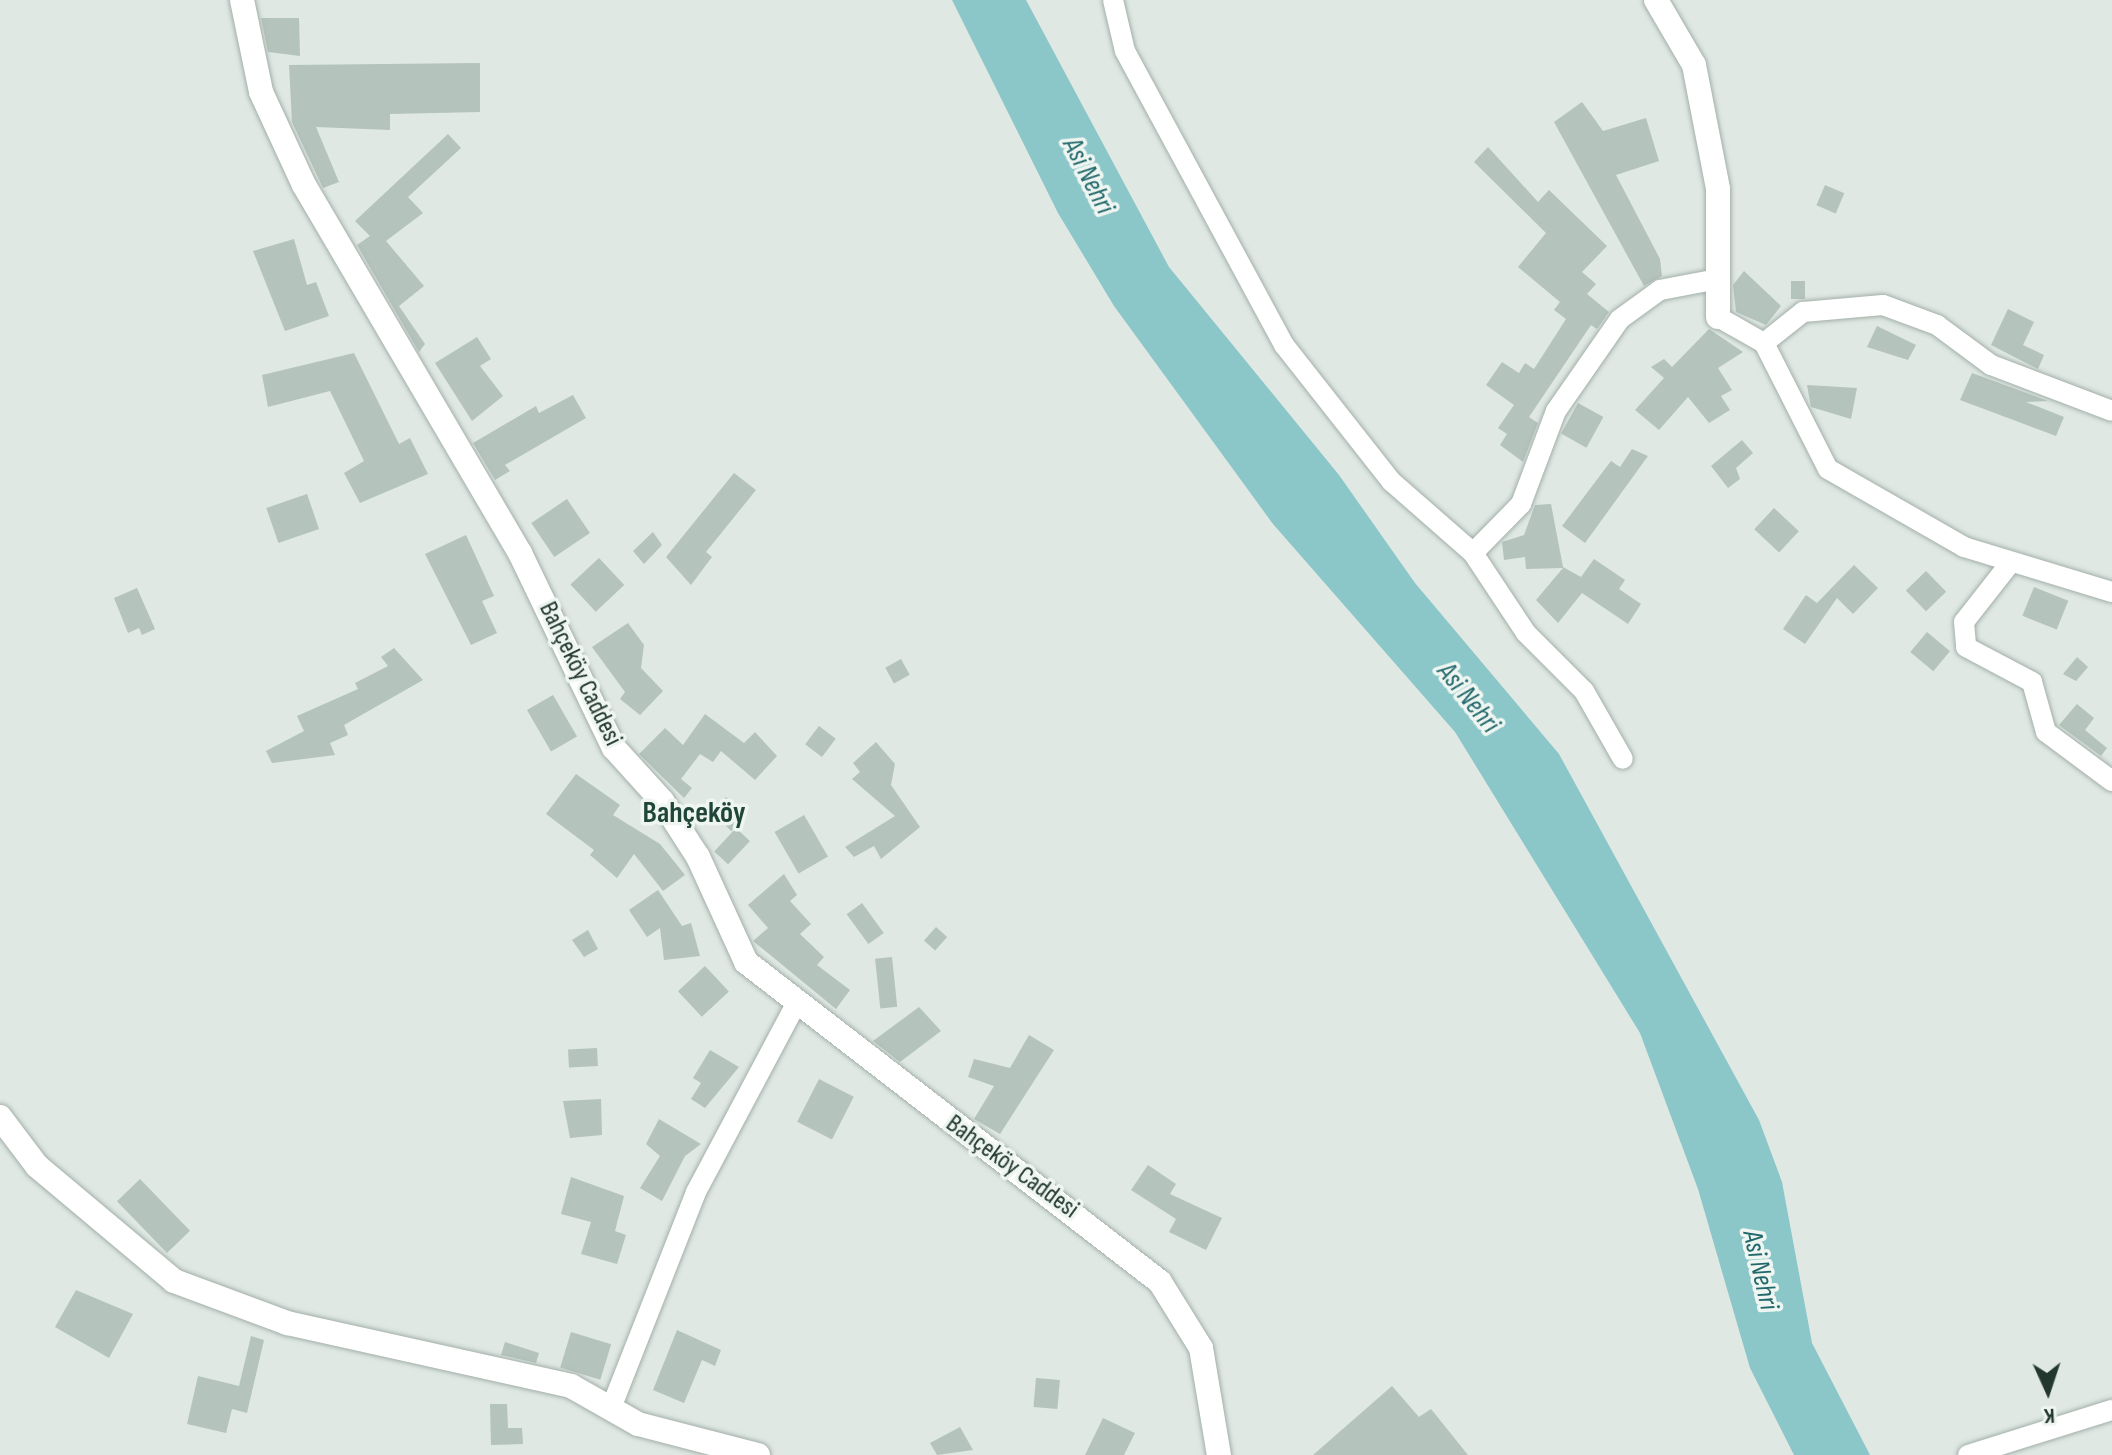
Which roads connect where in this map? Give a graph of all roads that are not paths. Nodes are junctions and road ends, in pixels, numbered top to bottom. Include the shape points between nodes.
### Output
1 (242, 0) edge
2 (1113, 0) edge
3 (1656, 0) edge
4 (1718, 279) junction
5 (1718, 317) joint
6 (1764, 343) junction
7 (2112, 411) edge
8 (1473, 553) junction
9 (2011, 562) junction
10 (2112, 592) edge
11 (1623, 759) dead end
12 (2112, 781) edge
13 (795, 1006) junction
14 (0, 1117) edge
15 (611, 1408) junction
16 (2112, 1410) edge
17 (686, 1447) edge
18 (758, 1455) edge
19 (1219, 1455) edge
20 (1968, 1455) edge

1 - 13 main road, Bahçeköy Caddesi via 261,92 304,185 520,553 614,748 698,857 746,962
2 - 8 street via 1125,51 1269,322 1392,482
3 - 4 main road via 1694,65 1718,189
4 - 5 main road
4 - 8 street via 1660,290 1620,319 1556,411 1521,504
5 - 6 street
6 - 7 street via 1803,312 1883,305 1937,325 1991,365
6 - 9 street via 1828,469 1964,547
8 - 11 street via 1526,633 1584,691
9 - 10 street
9 - 12 street via 1964,622 1966,647 2032,682 2046,732
13 - 15 street via 696,1192
13 - 19 main road, Bahçeköy Caddesi via 1160,1282 1201,1348
14 - 15 main road via 37,1166 174,1281 287,1323 571,1386
15 - 17 main road
16 - 20 street
17 - 18 main road

